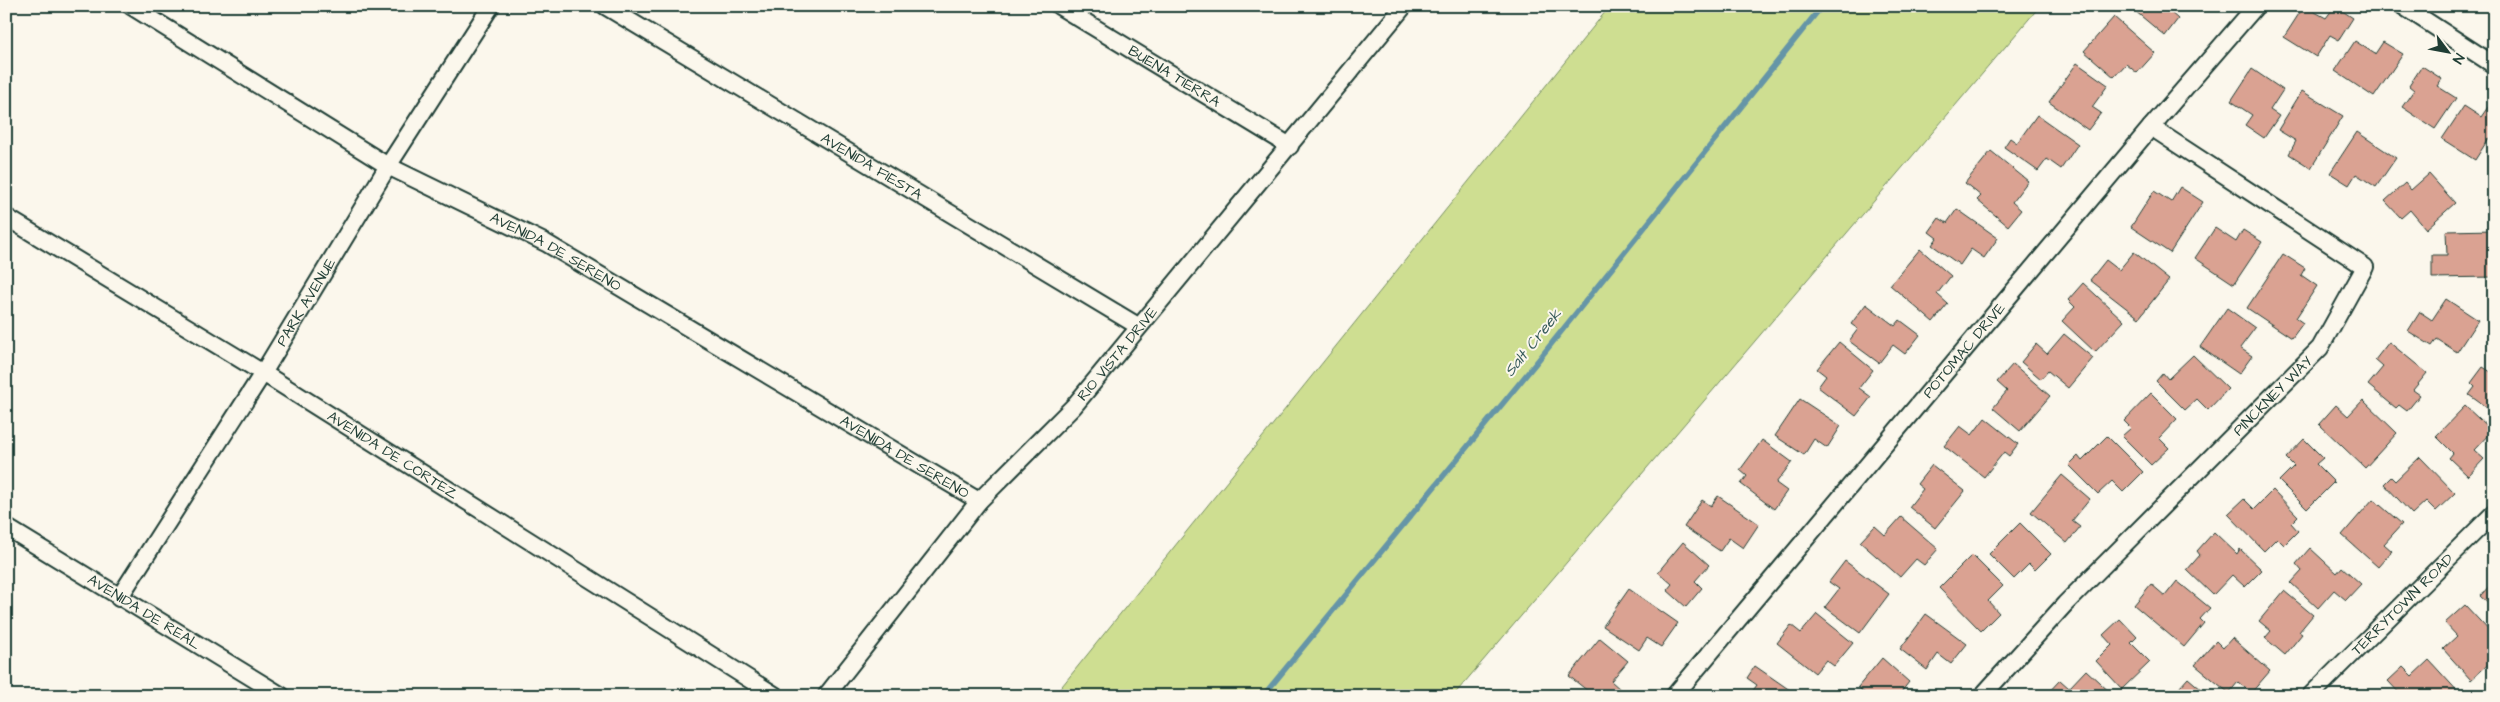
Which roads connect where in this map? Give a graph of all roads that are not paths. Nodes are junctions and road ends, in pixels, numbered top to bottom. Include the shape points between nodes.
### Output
1 (132, 6) edge
2 (491, 6) edge
3 (605, 6) edge
4 (1059, 6) edge
5 (1404, 6) edge
6 (2256, 6) edge
7 (2403, 6) edge
8 (2494, 65) edge
9 (2151, 127) junction
10 (1290, 146) junction
11 (388, 166) junction
12 (6, 217) edge
13 (1138, 326) junction
14 (263, 373) junction
15 (979, 500) junction
16 (2494, 513) edge
17 (6, 527) edge
18 (119, 598) junction
19 (282, 696) edge
20 (776, 696) edge
21 (826, 696) edge
22 (1674, 696) edge
23 (1982, 696) edge
24 (2310, 696) edge

1 - 11 street, AVENIDA DE SERENO
2 - 11 street, PARK AVENUE
3 - 13 street, AVENIDA FIESTA
4 - 10 street, BUENA TIERRA
5 - 10 street, RIO VISTA DRIVE
6 - 9 street, POTOMAC DRIVE
7 - 8 street
9 - 22 street, POTOMAC DRIVE
9 - 23 street, PINCKNEY WAY via 2365,267 2320,348 2065,604
10 - 13 street, RIO VISTA DRIVE
11 - 14 street, PARK AVENUE
11 - 15 street, AVENIDA DE SERENO via 546,243
12 - 14 street, AVENIDA DE CORTEZ
13 - 15 street, RIO VISTA DRIVE via 1074,406
14 - 18 street, PARK AVENUE
14 - 20 street, AVENIDA DE CORTEZ
15 - 21 street, RIO VISTA DRIVE
16 - 24 street, TERRYTOWN ROAD
17 - 18 street, AVENIDA DE REAL
18 - 19 street, AVENIDA DE REAL

